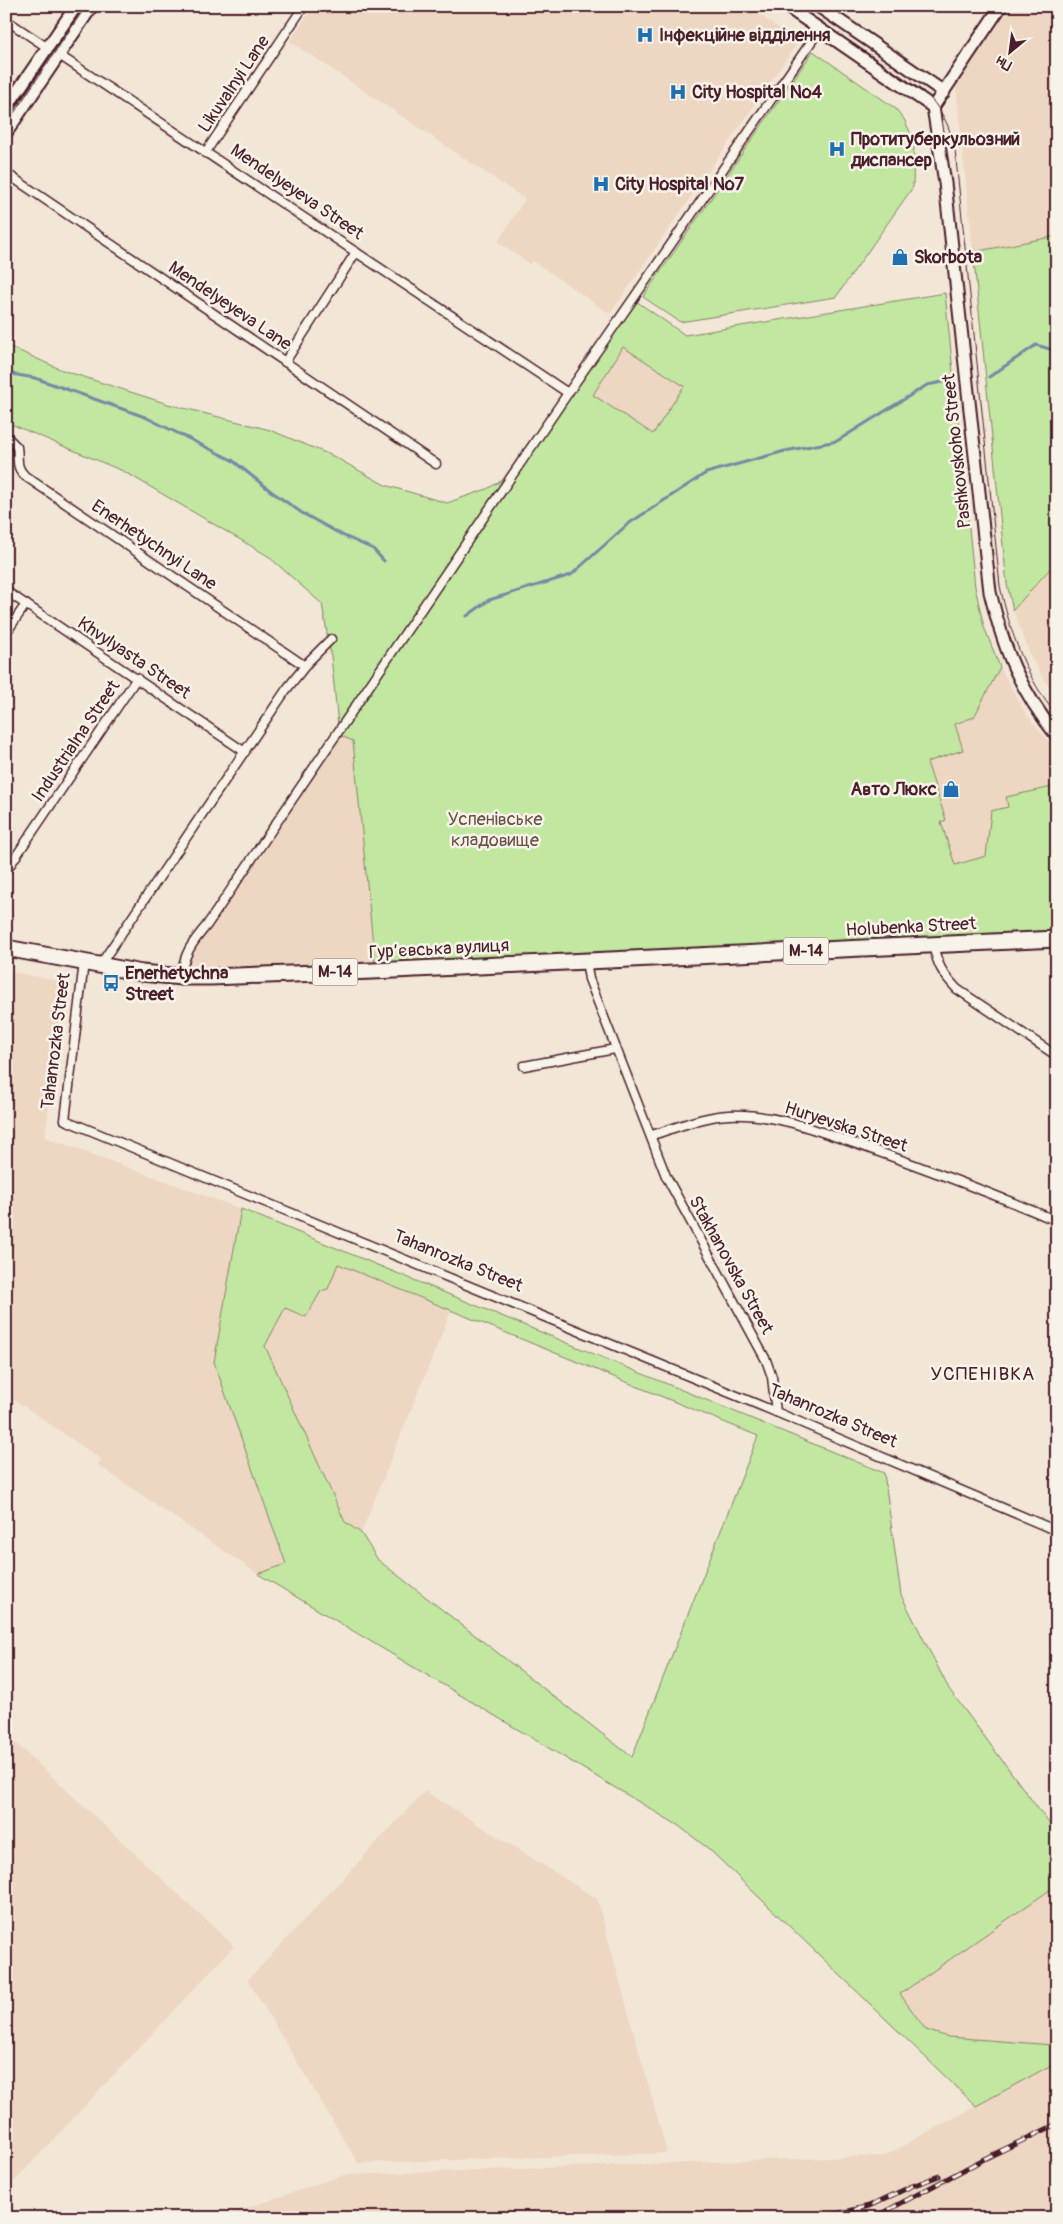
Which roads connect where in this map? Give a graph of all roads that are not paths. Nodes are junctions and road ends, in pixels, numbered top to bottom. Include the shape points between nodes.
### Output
1 (76, 6) edge
2 (92, 6) edge
3 (304, 6) edge
4 (786, 6) edge
5 (818, 6) edge
6 (1001, 6) edge
7 (830, 14) junction
8 (6, 20) edge
9 (820, 29) junction
10 (48, 48) junction
11 (59, 55) junction
12 (944, 92) junction
13 (934, 107) junction
14 (6, 108) edge
15 (6, 133) edge
16 (941, 146) junction
17 (205, 153) junction
18 (6, 173) edge
19 (356, 252) junction
20 (285, 362) junction
21 (568, 393) junction
22 (6, 436) edge
23 (436, 464) dead end
24 (6, 590) edge
25 (26, 604) junction
26 (6, 633) edge
27 (331, 639) dead end
28 (305, 666) junction
29 (137, 678) junction
30 (1057, 736) edge
31 (245, 752) junction
32 (6, 871) edge
33 (1057, 939) edge
34 (933, 945) junction
35 (6, 948) edge
36 (586, 961) junction
37 (84, 962) junction
38 (100, 965) junction
39 (181, 977) junction
40 (615, 1049) junction
41 (1057, 1056) edge
42 (524, 1066) dead end
43 (652, 1135) junction
44 (1057, 1222) edge
45 (776, 1412) junction
46 (1057, 1531) edge

1 - 10 street
2 - 11 street
3 - 17 street, Likuvalnyi Lane
4 - 9 street
5 - 7 street
6 - 12 street
7 - 9 street
7 - 12 street
8 - 10 street, Mendelyeyeva Street
9 - 13 street
9 - 21 street
10 - 11 street, Mendelyeyeva Street
10 - 14 street
11 - 15 street
11 - 17 street, Mendelyeyeva Street
12 - 13 street
12 - 16 street, Pashkovskoho Street
13 - 16 street, Pashkovskoho Street
16 - 30 street, Pashkovskoho Street via 990,592 1012,666 1036,708
17 - 19 street, Mendelyeyeva Street
18 - 20 street, Mendelyeyeva Lane
19 - 20 street
19 - 21 street, Mendelyeyeva Street
20 - 23 street, Mendelyeyeva Lane
21 - 39 street via 190,945 183,959
22 - 28 street, Enerhetychnyi Lane via 17,447 17,465 26,476
24 - 25 street, Khvylyasta Street
25 - 26 street
25 - 29 street, Khvylyasta Street
27 - 28 street
28 - 31 street
29 - 31 street, Khvylyasta Street
29 - 32 street, Industrialna Street
31 - 38 street
33 - 34 highway, Holubenka Street / М-14
34 - 36 highway, Holubenka Street / М-14
34 - 41 street via 944,976 957,989
35 - 37 highway, Tahanrozka Street / М-14
36 - 39 highway, Гур’євська вулиця / М-14
36 - 40 street via 589,979
37 - 38 highway, Гур’євська вулиця / М-14
37 - 45 street, Tahanrozka Street via 65,1120
38 - 39 highway, Гур’євська вулиця / М-14
40 - 42 street
40 - 43 street
43 - 44 street, Huryevska Street via 728,1115 789,1122 960,1182
43 - 45 street, Stakhanovska Street via 666,1176 766,1360
45 - 46 street, Tahanrozka Street

